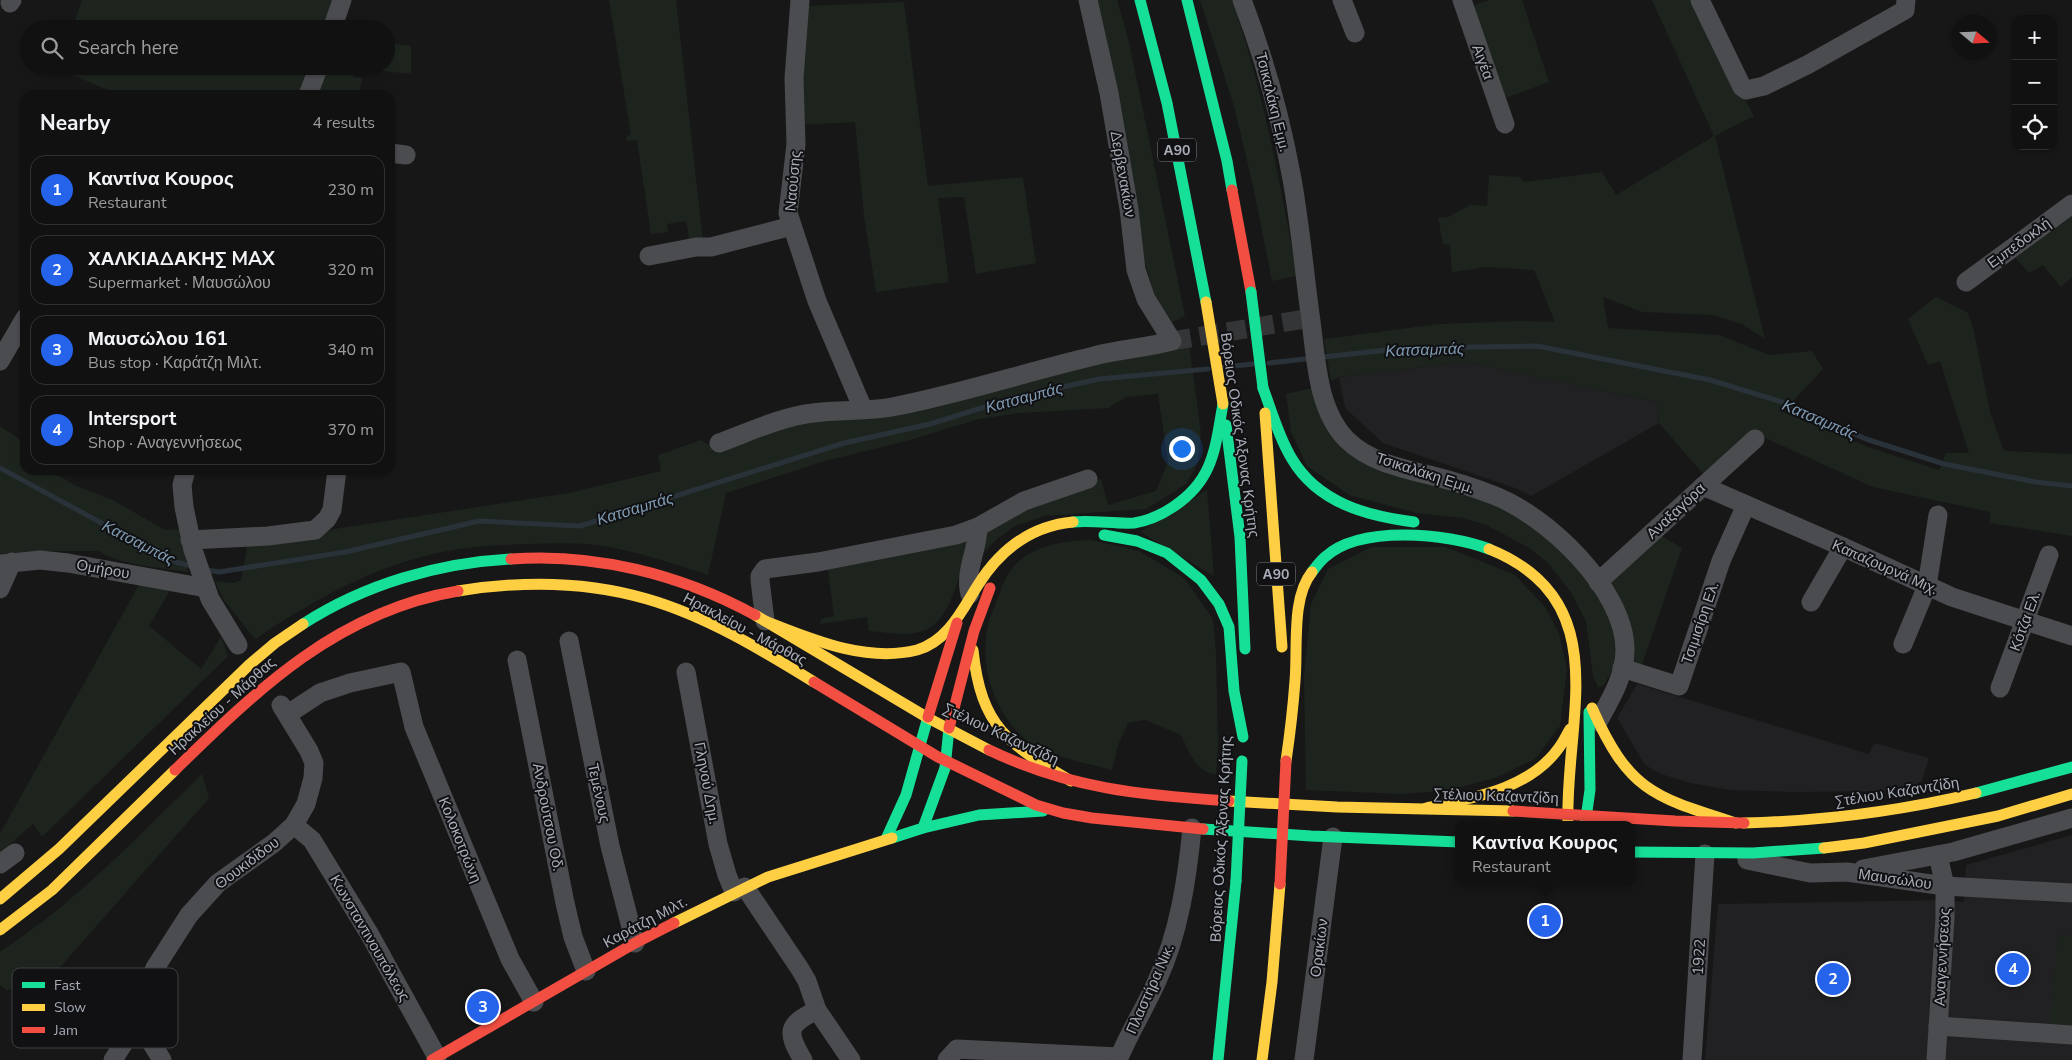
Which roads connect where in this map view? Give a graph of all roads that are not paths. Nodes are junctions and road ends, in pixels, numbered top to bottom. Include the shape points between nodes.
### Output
1 (342, 0) edge
2 (800, 0) edge
3 (1088, 0) edge
4 (1140, 0) edge
5 (1187, 0) edge
6 (1242, 0) edge
7 (1342, 0) edge
8 (1462, 0) edge
9 (1700, 0) edge
10 (1906, 0) edge
11 (335, 20) edge
12 (1355, 33) dead end
13 (315, 75) edge
14 (310, 90) edge
15 (1505, 124) dead end
16 (2072, 204) edge
17 (792, 226) junction
18 (649, 256) dead end
19 (1966, 282) dead end
20 (20, 327) edge
21 (0, 361) edge
22 (1263, 388) junction
23 (1223, 404) junction
24 (863, 409) junction
25 (1755, 439) dead end
26 (719, 443) dead end
27 (185, 475) edge
28 (336, 475) edge
29 (1088, 479) dead end
30 (1702, 486) junction
31 (1746, 505) junction
32 (1938, 515) dead end
33 (1426, 523) dead end
34 (978, 527) junction
35 (1080, 533) dead end
36 (1094, 534) dead end
37 (192, 545) junction
38 (1843, 547) junction
39 (2049, 555) dead end
40 (1531, 559) dead end
41 (6, 563) edge
42 (1543, 569) dead end
43 (1598, 582) junction
44 (204, 583) junction
45 (1558, 585) dead end
46 (1927, 586) junction
47 (0, 589) edge
48 (970, 594) junction
49 (1811, 602) dead end
50 (960, 614) junction
51 (765, 621) junction
52 (2025, 621) junction
53 (974, 632) junction
54 (2072, 636) edge
55 (1583, 641) dead end
56 (569, 642) dead end
57 (1903, 644) dead end
58 (238, 645) dead end
59 (1282, 657) dead end
60 (517, 660) dead end
61 (1245, 662) dead end
62 (1622, 668) junction
63 (401, 672) joint
64 (686, 672) dead end
65 (1245, 678) dead end
66 (1283, 685) dead end
67 (2000, 688) dead end
68 (928, 717) junction
69 (1598, 722) junction
70 (1573, 723) junction
71 (949, 728) junction
72 (920, 748) junction
73 (1242, 749) junction
74 (1286, 761) junction
75 (946, 762) junction
76 (2072, 767) edge
77 (1070, 781) junction
78 (2072, 794) edge
79 (1426, 808) junction
80 (1051, 810) junction
81 (2072, 818) edge
82 (1567, 819) edge
83 (1586, 820) edge
84 (1736, 823) junction
85 (294, 825) junction
86 (923, 828) junction
87 (1192, 828) junction
88 (1333, 836) junction
89 (886, 839) junction
90 (1455, 842) edge
91 (1635, 852) edge
92 (1712, 854) junction
93 (1938, 855) junction
94 (1847, 872) junction
95 (1945, 886) junction
96 (739, 889) junction
97 (2072, 893) edge
98 (0, 899) edge
99 (0, 930) edge
100 (635, 943) junction
101 (156, 968) edge
102 (586, 971) junction
103 (534, 1002) junction
104 (817, 1010) junction
105 (1938, 1026) junction
106 (2072, 1035) edge
107 (122, 1048) edge
108 (155, 1048) edge
109 (434, 1058) edge
110 (1118, 1059) edge
111 (113, 1060) edge
112 (162, 1060) edge
113 (803, 1060) edge
114 (851, 1060) edge
115 (947, 1060) edge
116 (1218, 1060) edge
117 (1262, 1060) edge
118 (1304, 1060) edge
119 (1692, 1060) edge
120 (1936, 1060) edge

1 - 11 street
2 - 17 street, Ναούσης via 794,78 796,144 788,206
3 - 24 street, Δερβενακίων via 1111,103 1136,270 1146,299 1172,341 1094,355 891,407
4 - 23 main road, Βόρειος Οδικός Άξονας Κρήτης / Α90, bridge via 1167,104
5 - 22 main road, Βόρειος Οδικός Άξονας Κρήτης / Α90, bridge via 1227,161 1251,292
6 - 43 street, Τσικαλάκη Εμμ. via 1256,38 1292,180 1320,384 1334,422 1353,445 1382,461 1492,494 1524,510 1556,533
7 - 12 street
8 - 15 street, Αιγέα
9 - 10 street via 1746,90 1764,86 1829,53 1905,10
13 - 14 street
16 - 19 street, Εμπεδοκλή
17 - 18 street via 711,247 696,246
17 - 24 street, Ναούσης via 817,301
20 - 21 street
22 - 33 main road via 1287,448 1311,483 1346,506 1373,516
22 - 59 main road, Βόρειος Οδικός Άξονας Κρήτης / Α90
23 - 48 main road via 1211,463 1198,486 1182,501 1144,521 1050,525 1030,533 995,559
23 - 61 main road, Βόρειος Οδικός Άξονας Κρήτης / Α90 via 1241,548
24 - 26 street via 799,415
25 - 30 street, Αναξαγόρα
27 - 37 street via 184,507
28 - 37 street via 332,510 315,530
29 - 34 street via 1024,501
30 - 31 street, Καπαζουρνά Μιχ.
30 - 43 street, Αναξαγόρα
31 - 38 street, Καπαζουρνά Μιχ.
31 - 62 street, Τσιμισίρη Ελ. via 1721,561 1679,686
32 - 46 street
34 - 48 street via 968,577
34 - 51 street via 956,535 765,569 760,576
35 - 53 main road via 1046,538 1010,561 989,589
36 - 73 main road via 1137,540 1165,551 1200,580 1218,602 1229,627
37 - 44 street
38 - 46 street, Καπαζουρνά Μιχ.
38 - 49 street
39 - 52 street, Κότζα Ελ.
40 - 42 main road
41 - 44 street, Ομήρου via 40,560
41 - 47 street
43 - 62 street, Τσικαλάκη Εμμ. via 1624,632
44 - 58 street
45 - 55 main road via 1576,617
46 - 52 street, Καπαζουρνά Μιχ.
46 - 57 street
48 - 50 main road
50 - 51 main road via 951,628 933,644 887,653 863,653 841,648
50 - 68 main road
51 - 68 main road, Ηρακλείου - Μάρθας
51 - 98 main road, Ηρακλείου - Μάρθας via 729,601 672,579 635,568 588,560 496,560 402,578 333,607 267,650 207,704 44,864
52 - 54 street, Καπαζουρνά Μιχ.
52 - 67 street, Κότζα Ελ.
53 - 71 main road
53 - 77 main road via 975,675 991,719 1014,745
56 - 100 street, Τεμένους via 610,846
60 - 102 street, Ανδρούτσου Οδ. via 573,937
62 - 69 street, Τσικαλάκη Εμμ.
63 - 85 street, Θουκιδίδου via 337,687 284,709 309,751 314,770 309,796
63 - 103 street, Κολοκοτρώνη via 414,727 510,959
64 - 96 street, Γληνού Δημ. via 724,869
65 - 73 main road, Βόρειος Οδικός Άξονας Κρήτης
66 - 74 main road
68 - 71 main road, Στέλιου Καζαντζίδη
68 - 72 main road
69 - 83 main road via 1589,698 1590,790
69 - 84 main road via 1623,765 1641,783 1662,796
70 - 74 main road via 1576,673 1573,642 1564,616 1551,594 1531,572 1503,554 1465,542 1417,535 1375,536 1344,546 1324,558 1316,564 1305,584 1298,611 1296,671
70 - 79 main road via 1561,748 1534,774 1489,793
70 - 82 main road via 1566,788
71 - 75 main road
71 - 77 main road, Στέλιου Καζαντζίδη via 1021,763
72 - 75 main road, Ηρακλείου - Μάρθας
72 - 89 main road via 899,818
72 - 99 main road, Ηρακλείου - Μάρθας via 763,653 661,603 624,592 533,584 497,585 439,594 398,607 356,626 320,644 287,667 244,703 63,880
73 - 116 main road, Βόρειος Οδικός Άξονας Κρήτης, bridge via 1236,882
74 - 117 main road, bridge via 1280,884
75 - 80 main road
75 - 86 main road
76 - 84 main road, Στέλιου Καζαντζίδη via 1997,790 1911,807 1811,820
77 - 79 main road, Στέλιου Καζαντζίδη via 1130,794 1307,806
78 - 92 main road via 1998,816 1864,843 1778,852
79 - 82 main road, Στέλιου Καζαντζίδη
80 - 86 main road, Καράτζη Μιλτ. via 978,815
80 - 87 main road via 1124,822
81 - 93 street
82 - 83 main road, Στέλιου Καζαντζίδη
83 - 84 main road, Στέλιου Καζαντζίδη
85 - 101 street, Θουκιδίδου via 225,877 199,902
85 - 109 street, Κωνσταντινουπόλεως via 312,840 370,935
86 - 89 main road, Καράτζη Μιλτ.
87 - 88 main road
87 - 110 street, Πλαστήρα Νικ. via 1188,872 1176,926 1158,980
88 - 90 main road
88 - 118 street, Ορακίων
89 - 96 main road, Καράτζη Μιλτ.
91 - 92 main road
92 - 94 street, Μαυσώλου via 1810,873
92 - 119 street, 1922
93 - 94 street
93 - 95 street, Αναγεννήσεως
94 - 95 street, Μαυσώλου
95 - 97 street, Μαυσώλου
95 - 105 street, Αναγεννήσεως via 1946,918
96 - 100 main road, Καράτζη Μιλτ.
96 - 104 street, Γληνού Δημ. via 800,969
100 - 102 main road, Καράτζη Μιλτ.
102 - 103 main road, Καράτζη Μιλτ.
103 - 109 main road, Καράτζη Μιλτ.
104 - 113 street via 799,1020 792,1029 793,1043
104 - 114 street, Γληνού Δημ.
105 - 106 street
105 - 120 street, Αναγεννήσεως
107 - 111 street, Θουκιδίδου
108 - 112 street
110 - 115 street via 957,1050

